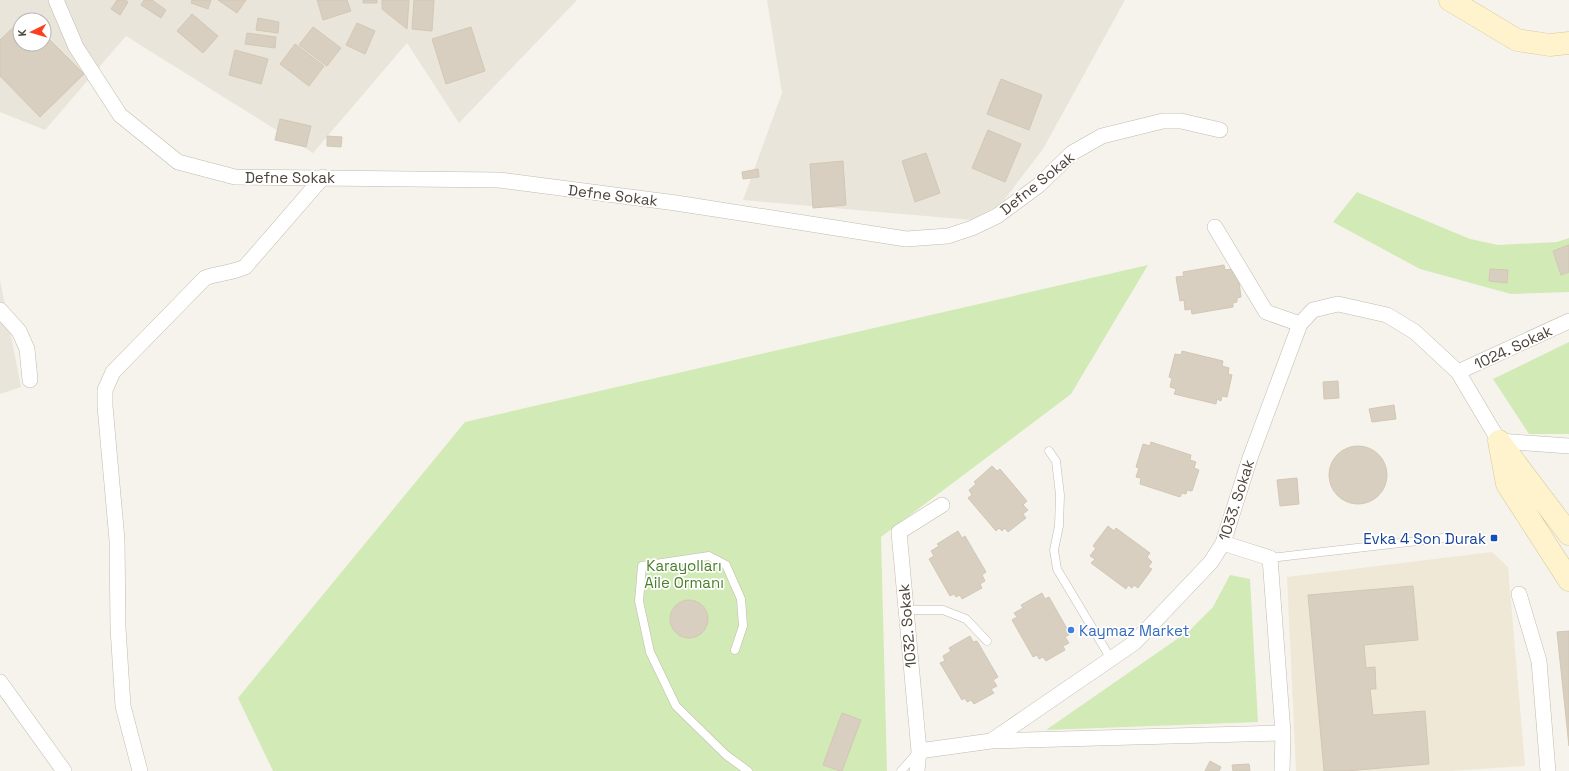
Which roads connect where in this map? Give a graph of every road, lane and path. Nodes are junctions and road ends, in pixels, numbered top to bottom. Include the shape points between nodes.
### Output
1 (56, 0) edge
2 (1450, 0) edge
3 (1569, 43) edge
4 (1220, 130) dead end
5 (323, 177) junction
6 (1214, 227) dead end
7 (0, 310) edge
8 (1569, 321) edge
9 (1300, 324) junction
10 (1458, 372) junction
11 (30, 380) dead end
12 (1499, 441) junction
13 (1569, 446) edge
14 (1049, 451) dead end
15 (942, 505) dead end
16 (1569, 534) edge
17 (1452, 537) dead end
18 (1222, 543) junction
19 (1270, 558) junction
20 (1569, 580) edge
21 (1519, 594) dead end
22 (906, 610) junction
23 (987, 641) dead end
24 (735, 650) dead end
25 (1112, 659) junction
26 (0, 682) edge
27 (1283, 733) junction
28 (990, 741) junction
29 (919, 751) junction
30 (64, 771) edge
31 (140, 771) edge
32 (748, 771) edge
33 (902, 771) edge
34 (917, 771) edge
35 (1282, 771) edge
36 (1548, 771) edge

1 - 5 street, Defne Sokak via 76,47 120,115 178,162 235,177
2 - 3 street via 1517,40 1550,45
4 - 5 street, Defne Sokak via 1181,121 1163,121 1102,136 1072,153 1039,185 997,216 948,236 906,239 676,203 499,180
5 - 31 street via 245,267 204,278 113,372 105,390 117,540 118,628 123,706
6 - 9 street via 1266,312
7 - 11 street via 19,331 27,349
8 - 10 street, 1024. Sokak
9 - 10 street, 1033. Sokak via 1313,310 1338,304 1387,315 1415,332
9 - 18 street, 1033. Sokak via 1250,458
10 - 12 street
12 - 13 street
12 - 16 street
12 - 20 street via 1507,484
14 - 25 lane via 1056,461 1060,495 1059,526 1054,550 1057,569
15 - 22 street, 1032. Sokak via 899,532
17 - 19 lane
18 - 19 street
18 - 25 street, 1033. Sokak via 1210,562 1134,643
19 - 27 street
21 - 36 street via 1539,661
22 - 23 lane via 943,610 966,619
22 - 29 street, 1032. Sokak
24 - 32 lane via 743,626 741,599 726,564 708,556 642,566 639,601 650,652 676,706 726,755
25 - 28 street, 1033. Sokak
26 - 30 street
27 - 28 street
27 - 35 street
28 - 29 street, 1033. Sokak
29 - 33 lane
29 - 34 street, 1032. Sokak

